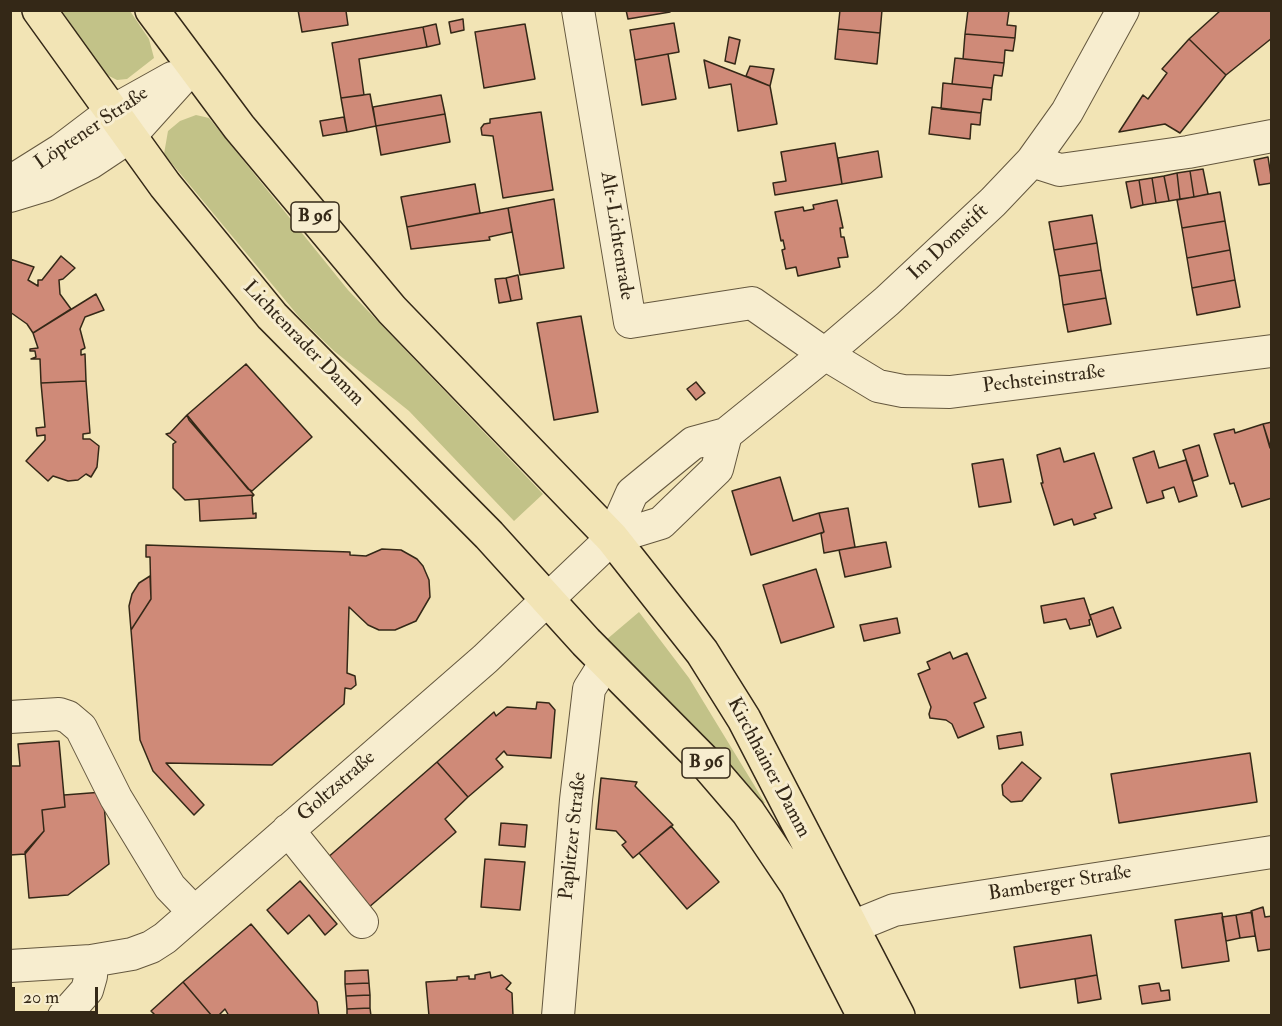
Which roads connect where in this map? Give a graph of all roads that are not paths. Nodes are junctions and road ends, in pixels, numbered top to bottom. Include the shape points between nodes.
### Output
1 (39, 10) edge
2 (152, 10) edge
3 (578, 10) edge
4 (1123, 10) edge
5 (194, 66) junction
6 (120, 124) junction
7 (1272, 136) edge
8 (1032, 161) junction
9 (10, 182) edge
10 (10, 196) edge
11 (1272, 351) edge
12 (825, 354) junction
13 (726, 434) junction
14 (612, 538) junction
15 (548, 598) junction
16 (606, 662) junction
17 (10, 717) edge
18 (288, 830) junction
19 (1272, 852) edge
20 (194, 912) junction
21 (362, 922) dead end
22 (852, 927) junction
23 (91, 961) junction
24 (10, 966) edge
25 (65, 1015) edge
26 (558, 1016) edge
27 (864, 1016) edge
28 (898, 1016) edge

1 - 6 main road, Lichtenrader Damm / B 96
2 - 5 main road, B 96
3 - 12 street, Alt-Lichtenrade via 630,322 752,303
4 - 8 street, Im Domstift via 1067,112
5 - 6 street, Löptener Straße
5 - 14 main road, B 96 via 239,127 392,310
6 - 9 street, Löptener Straße via 62,150
6 - 10 street, Löptener Straße via 90,163 46,185
6 - 15 main road, Lichtenrader Damm / B 96 via 272,316
7 - 8 street via 1060,170
8 - 12 street, Im Domstift via 887,301
11 - 12 street, Pechsteinstraße via 950,392 903,392 878,386
12 - 13 street, Im Domstift
13 - 14 street, Im Domstift via 693,443 632,493
13 - 14 street via 717,469 661,523
14 - 15 street, Goltzstraße
14 - 22 main road, Kirchhainer Damm / B 96 via 719,677
15 - 16 main road, Kirchhainer Damm / B 96
15 - 18 street, Goltzstraße
16 - 26 street, Paplitzer Straße via 589,689
16 - 27 main road, Kirchhainer Damm / B 96 via 705,762 748,812 797,885
17 - 20 street via 59,714 81,728 116,798 170,887
18 - 20 street, Goltzstraße
18 - 21 street
19 - 22 street, Bamberger Straße via 894,910
20 - 23 street, Goltzstraße via 151,947
22 - 28 main road, Kirchhainer Damm / B 96
23 - 24 street, Goltzstraße
23 - 25 street via 92,976 87,990

